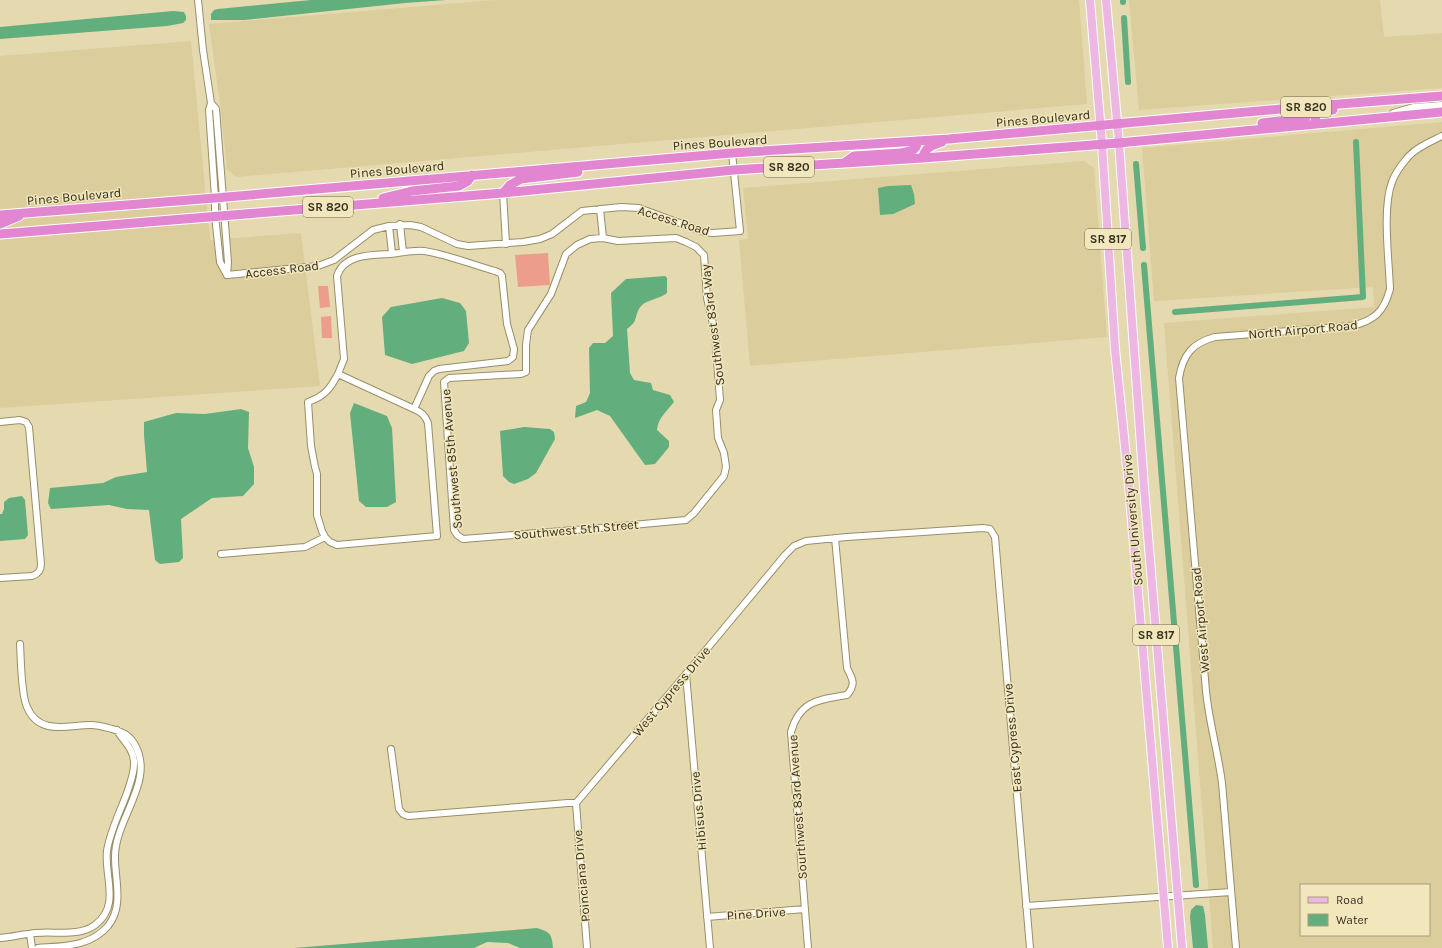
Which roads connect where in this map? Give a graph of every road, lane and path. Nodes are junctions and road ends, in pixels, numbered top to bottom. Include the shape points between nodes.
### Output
1 (198, 0) edge
2 (1090, 0) edge
3 (1106, 0) edge
4 (1442, 96) edge
5 (1385, 101) junction
6 (1442, 105) edge
7 (1314, 106) junction
8 (1442, 112) edge
9 (1382, 117) junction
10 (1315, 123) junction
11 (1118, 124) junction
12 (1100, 126) junction
13 (1244, 130) junction
14 (1442, 136) edge
15 (949, 139) junction
16 (918, 141) junction
17 (1119, 143) junction
18 (1102, 144) junction
19 (732, 153) junction
20 (923, 158) junction
21 (844, 163) junction
22 (602, 164) junction
23 (734, 170) junction
24 (472, 175) junction
25 (503, 193) junction
26 (219, 198) junction
27 (373, 203) junction
28 (600, 209) junction
29 (24, 213) junction
30 (0, 215) edge
31 (224, 215) junction
32 (215, 216) junction
33 (0, 224) edge
34 (400, 224) junction
35 (389, 226) junction
36 (0, 234) edge
37 (603, 238) junction
38 (506, 244) junction
39 (403, 252) junction
40 (392, 253) junction
41 (227, 275) junction
42 (1191, 349) joint
43 (338, 374) junction
44 (414, 409) junction
45 (0, 422) edge
46 (694, 513) joint
47 (990, 529) joint
48 (457, 535) joint
49 (325, 537) junction
50 (835, 538) junction
51 (221, 554) dead end
52 (0, 578) edge
53 (20, 644) dead end
54 (686, 674) junction
55 (391, 749) dead end
56 (135, 751) junction
57 (576, 804) junction
58 (111, 836) junction
59 (118, 839) junction
60 (1231, 892) junction
61 (1178, 895) junction
62 (1164, 896) junction
63 (109, 906) junction
64 (1026, 906) junction
65 (116, 908) junction
66 (805, 909) junction
67 (707, 917) junction
68 (58, 933) junction
69 (30, 934) junction
70 (0, 938) edge
71 (60, 946) junction
72 (32, 948) edge
73 (38, 948) edge
74 (587, 948) edge
75 (710, 948) edge
76 (808, 948) edge
77 (1030, 948) edge
78 (1168, 948) edge
79 (1182, 948) edge
80 (1236, 948) edge

1 - 26 street via 211,103 216,109
2 - 12 main road, SR 817
3 - 11 main road, SR 817
4 - 5 highway, Pines Boulevard / SR 820
5 - 7 highway, Pines Boulevard / SR 820
5 - 10 highway via 1370,106 1320,112 1315,116
6 - 9 street via 1414,107
7 - 11 highway, Pines Boulevard / SR 820
7 - 13 highway via 1306,117 1262,123
8 - 9 highway, SR 820
9 - 10 highway, SR 820
10 - 13 highway, SR 820
11 - 12 highway, Pines Boulevard / SR 820
11 - 17 main road, SR 817
12 - 15 highway, Pines Boulevard / SR 820
12 - 18 main road, SR 817
13 - 17 highway, SR 820
14 - 42 street, North Airport Road via 1409,156 1397,171 1392,183 1388,196 1387,218 1390,289 1388,300 1379,313 1364,323 1351,326 1214,337
15 - 16 highway, Pines Boulevard / SR 820
15 - 20 highway via 926,150
16 - 19 highway, Pines Boulevard / SR 820
16 - 21 highway via 913,150 854,156
17 - 18 highway, SR 820
17 - 61 main road, South University Drive / SR 817
18 - 20 highway, SR 820
18 - 62 main road, South University Drive / SR 817 via 1115,349
19 - 22 highway, Pines Boulevard / SR 820
19 - 23 street
20 - 21 highway, SR 820
21 - 23 highway, SR 820
22 - 24 highway, Pines Boulevard / SR 820
22 - 25 highway via 595,169 521,179 510,185
23 - 25 highway, SR 820
23 - 28 street, Access Road via 740,232 704,232 639,208 621,206
24 - 26 highway, Pines Boulevard / SR 820
24 - 27 highway via 459,186 412,191 383,197
25 - 27 highway, SR 820
25 - 38 street
26 - 29 highway, Pines Boulevard / SR 820
26 - 31 street
26 - 32 street
27 - 31 highway, SR 820
28 - 37 street
28 - 38 street, Access Road via 582,211 552,234 540,239
29 - 30 highway, Pines Boulevard / SR 820
29 - 33 highway
31 - 32 highway, SR 820
31 - 41 street
32 - 36 highway, SR 820
32 - 41 street via 220,262
34 - 35 street, Access Road
34 - 38 street, Access Road via 421,227 457,244
34 - 39 street
35 - 40 street
35 - 41 street, Access Road via 373,230 334,260 318,266
37 - 46 street, Southwest 83rd Way via 618,241 676,238 696,247 704,255 707,298 715,333 720,400 716,410 718,438 726,467 724,476
37 - 48 street, Southwest 85th Avenue via 590,239 566,254 551,294 528,330 526,372 449,378 444,382 454,530
39 - 40 street
39 - 44 street, Southwest 85th Avenue via 430,253 500,273 508,333 514,349 513,357 508,361 434,371 429,376
40 - 43 street via 363,255 351,260 339,271 337,276 344,359
42 - 60 street, West Airport Road via 1182,364 1179,378 1208,713 1222,783
43 - 44 street
43 - 49 street via 327,391 308,402 311,446 318,474 317,515
44 - 49 street via 422,413 428,423 438,536 337,544
45 - 52 street via 20,420 26,422 29,427 41,564 39,572 32,576
46 - 48 street, Southwest 5th Street via 686,520 600,528 463,539
47 - 50 street, West Cypress Drive
47 - 64 street, East Cypress Drive via 995,537
49 - 51 street via 305,547
50 - 54 street, West Cypress Drive via 806,541 794,546
50 - 66 street, Sourthwest 83rd Avenue via 846,668 853,684 847,696 825,698 812,703 797,717 791,732
53 - 56 street via 25,700 28,710 35,719 51,727 92,725 117,730
54 - 57 street, West Cypress Drive
54 - 67 street, Hibisus Drive
55 - 57 street via 399,809 408,816
56 - 58 street via 132,779
56 - 59 street via 142,762 140,777
57 - 74 street, Poinciana Drive
58 - 59 street
58 - 63 street via 107,859
59 - 65 street via 115,859 118,895
60 - 61 street
60 - 80 street, West Airport Road
61 - 62 street
61 - 79 main road, South University Drive / SR 817
62 - 64 street
62 - 78 main road, South University Drive / SR 817
63 - 65 street
63 - 68 street via 103,918 93,926 85,930
64 - 77 street, East Cypress Drive
65 - 71 street via 111,922 94,938 82,943
66 - 67 street, Pine Drive
66 - 76 street, Sourthwest 83rd Avenue
67 - 75 street, Hibisus Drive
68 - 69 street
68 - 71 street
69 - 70 street
69 - 72 street
71 - 73 street

